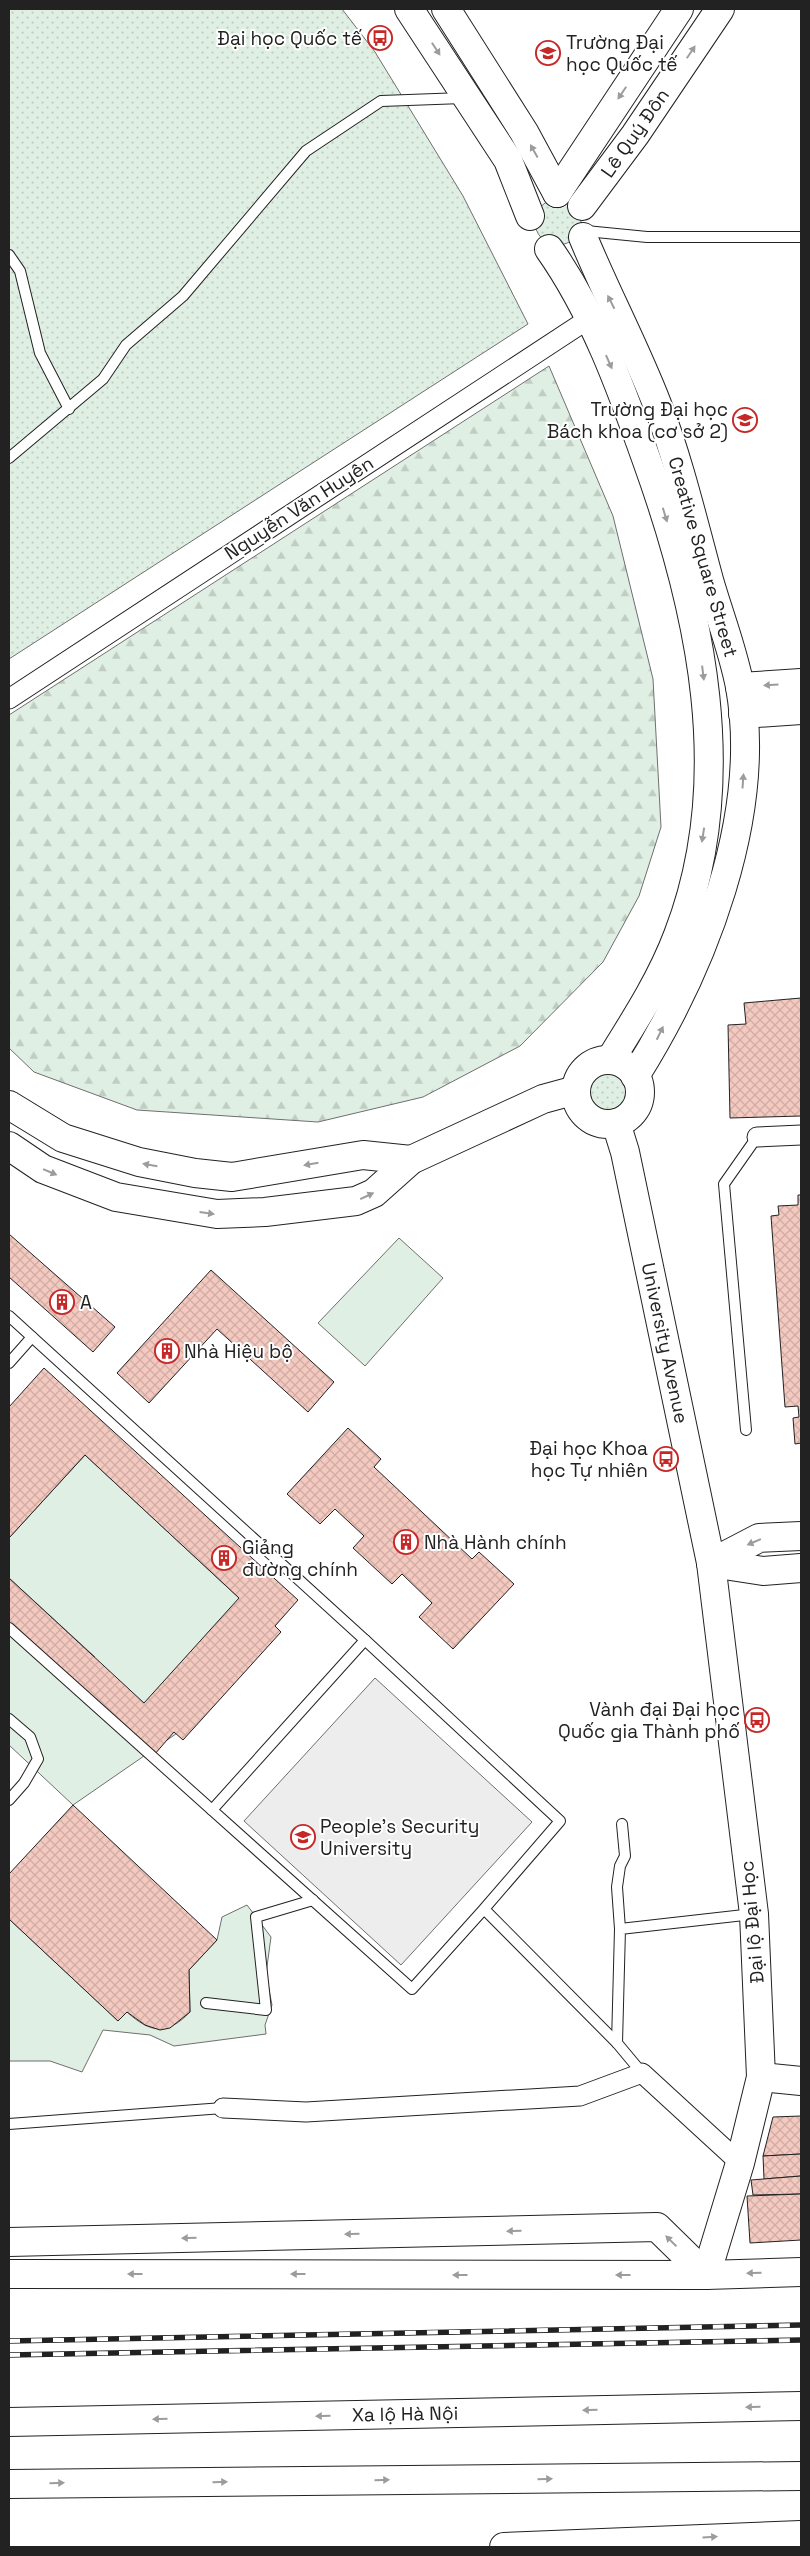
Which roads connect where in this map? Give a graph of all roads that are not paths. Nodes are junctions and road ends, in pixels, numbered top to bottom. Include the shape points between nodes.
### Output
1 (409, 9) edge
2 (446, 9) edge
3 (679, 9) edge
4 (720, 9) edge
5 (468, 97) junction
6 (557, 193) junction
7 (530, 216) junction
8 (584, 224) junction
9 (801, 236) edge
10 (549, 250) junction
11 (9, 255) edge
12 (590, 318) junction
13 (69, 409) junction
14 (9, 458) edge
15 (801, 682) edge
16 (740, 687) junction
17 (9, 699) edge
18 (801, 710) edge
19 (743, 714) junction
20 (610, 1060) junction
21 (635, 1076) junction
22 (576, 1090) junction
23 (9, 1105) edge
24 (616, 1123) junction
25 (801, 1135) edge
26 (758, 1137) joint
27 (9, 1146) edge
28 (411, 1160) junction
29 (9, 1316) edge
30 (32, 1337) junction
31 (9, 1363) edge
32 (746, 1430) dead end
33 (801, 1536) edge
34 (711, 1563) junction
35 (801, 1568) edge
36 (9, 1628) edge
37 (365, 1640) junction
38 (9, 1719) edge
39 (9, 1800) edge
40 (212, 1810) junction
41 (622, 1824) dead end
42 (313, 1900) junction
43 (484, 1910) junction
44 (754, 1914) junction
45 (620, 1929) junction
46 (206, 2003) dead end
47 (617, 2043) junction
48 (642, 2073) junction
49 (761, 2077) junction
50 (801, 2081) edge
51 (223, 2108) joint
52 (9, 2124) edge
53 (740, 2163) junction
54 (9, 2242) edge
55 (801, 2272) edge
56 (9, 2274) edge
57 (706, 2275) junction
58 (801, 2406) edge
59 (9, 2422) edge
60 (801, 2476) edge
61 (9, 2484) edge
62 (801, 2535) edge
63 (504, 2547) edge
64 (517, 2547) edge

1 -> 5 main road
6 -> 2 main road via 524,132
3 -> 6 main road, Lê Quý Đôn
8 -> 4 main road, Lê Quý Đôn via 635,134
5 - 7 main road via 508,160
5 - 13 lane via 381,101 306,151 184,296 126,345 103,379
6 - 7 main road via 539,200
6 - 8 main road via 576,199
7 - 10 main road via 533,236
8 - 9 lane via 647,237
8 - 10 main road via 579,242 565,250
16 -> 8 main road, Creative Square Street via 662,416 637,355 606,293
10 - 12 main road, Creative Square Street via 569,278
11 - 13 lane via 20,271 40,353
12 - 17 street, Nguyễn Văn Huyên
12 -> 20 main road, Creative Square Street via 624,396 658,491 681,568 700,651 708,713 709,778 705,822 698,864 679,934 657,983
13 - 14 lane
15 -> 16 main road
16 - 19 main road, Creative Square Street
18 - 19 main road
21 -> 19 main road, Creative Square Street via 683,986 720,898 742,799
20 - 21 main road via 620,1062
20 - 22 main road via 591,1065 582,1074
21 - 24 main road via 640,1095 638,1104 629,1116
22 - 24 main road via 579,1104 588,1116 596,1122
22 - 28 main road via 543,1099
28 -> 23 main road via 363,1155 232,1177 195,1173 139,1162 63,1138
24 - 34 main road, University Avenue
25 - 26 street
26 - 32 lane via 724,1184
27 -> 28 main road via 43,1169 116,1197 217,1214 356,1201 374,1193
29 - 30 lane
30 - 31 lane
30 - 37 lane
33 -> 34 main road via 759,1538
34 - 35 main road via 763,1570
34 - 44 main road, Đại lộ Đại Học
36 - 40 lane
37 - 40 lane
37 - 43 lane via 560,1820
38 - 39 lane via 30,1737 38,1759
40 - 42 lane
41 - 45 lane via 625,1856 617,1888
42 - 43 lane via 412,1989
42 - 46 lane via 256,1917 266,2010
43 - 47 lane
44 - 45 lane
44 - 49 main road, Đại lộ Đại Học
45 - 47 lane
47 - 48 lane
48 - 51 street via 580,2096 306,2112
48 - 53 street
49 - 50 main road
49 - 53 main road, Đại lộ Đại Học
51 - 52 lane
53 - 57 main road, Đại lộ Đại Học
57 -> 54 main road via 657,2227
55 -> 57 main road
57 -> 56 main road
58 -> 59 main road, Xa lộ Hà Nội
61 -> 60 main road
64 -> 62 main road
63 - 64 main road

